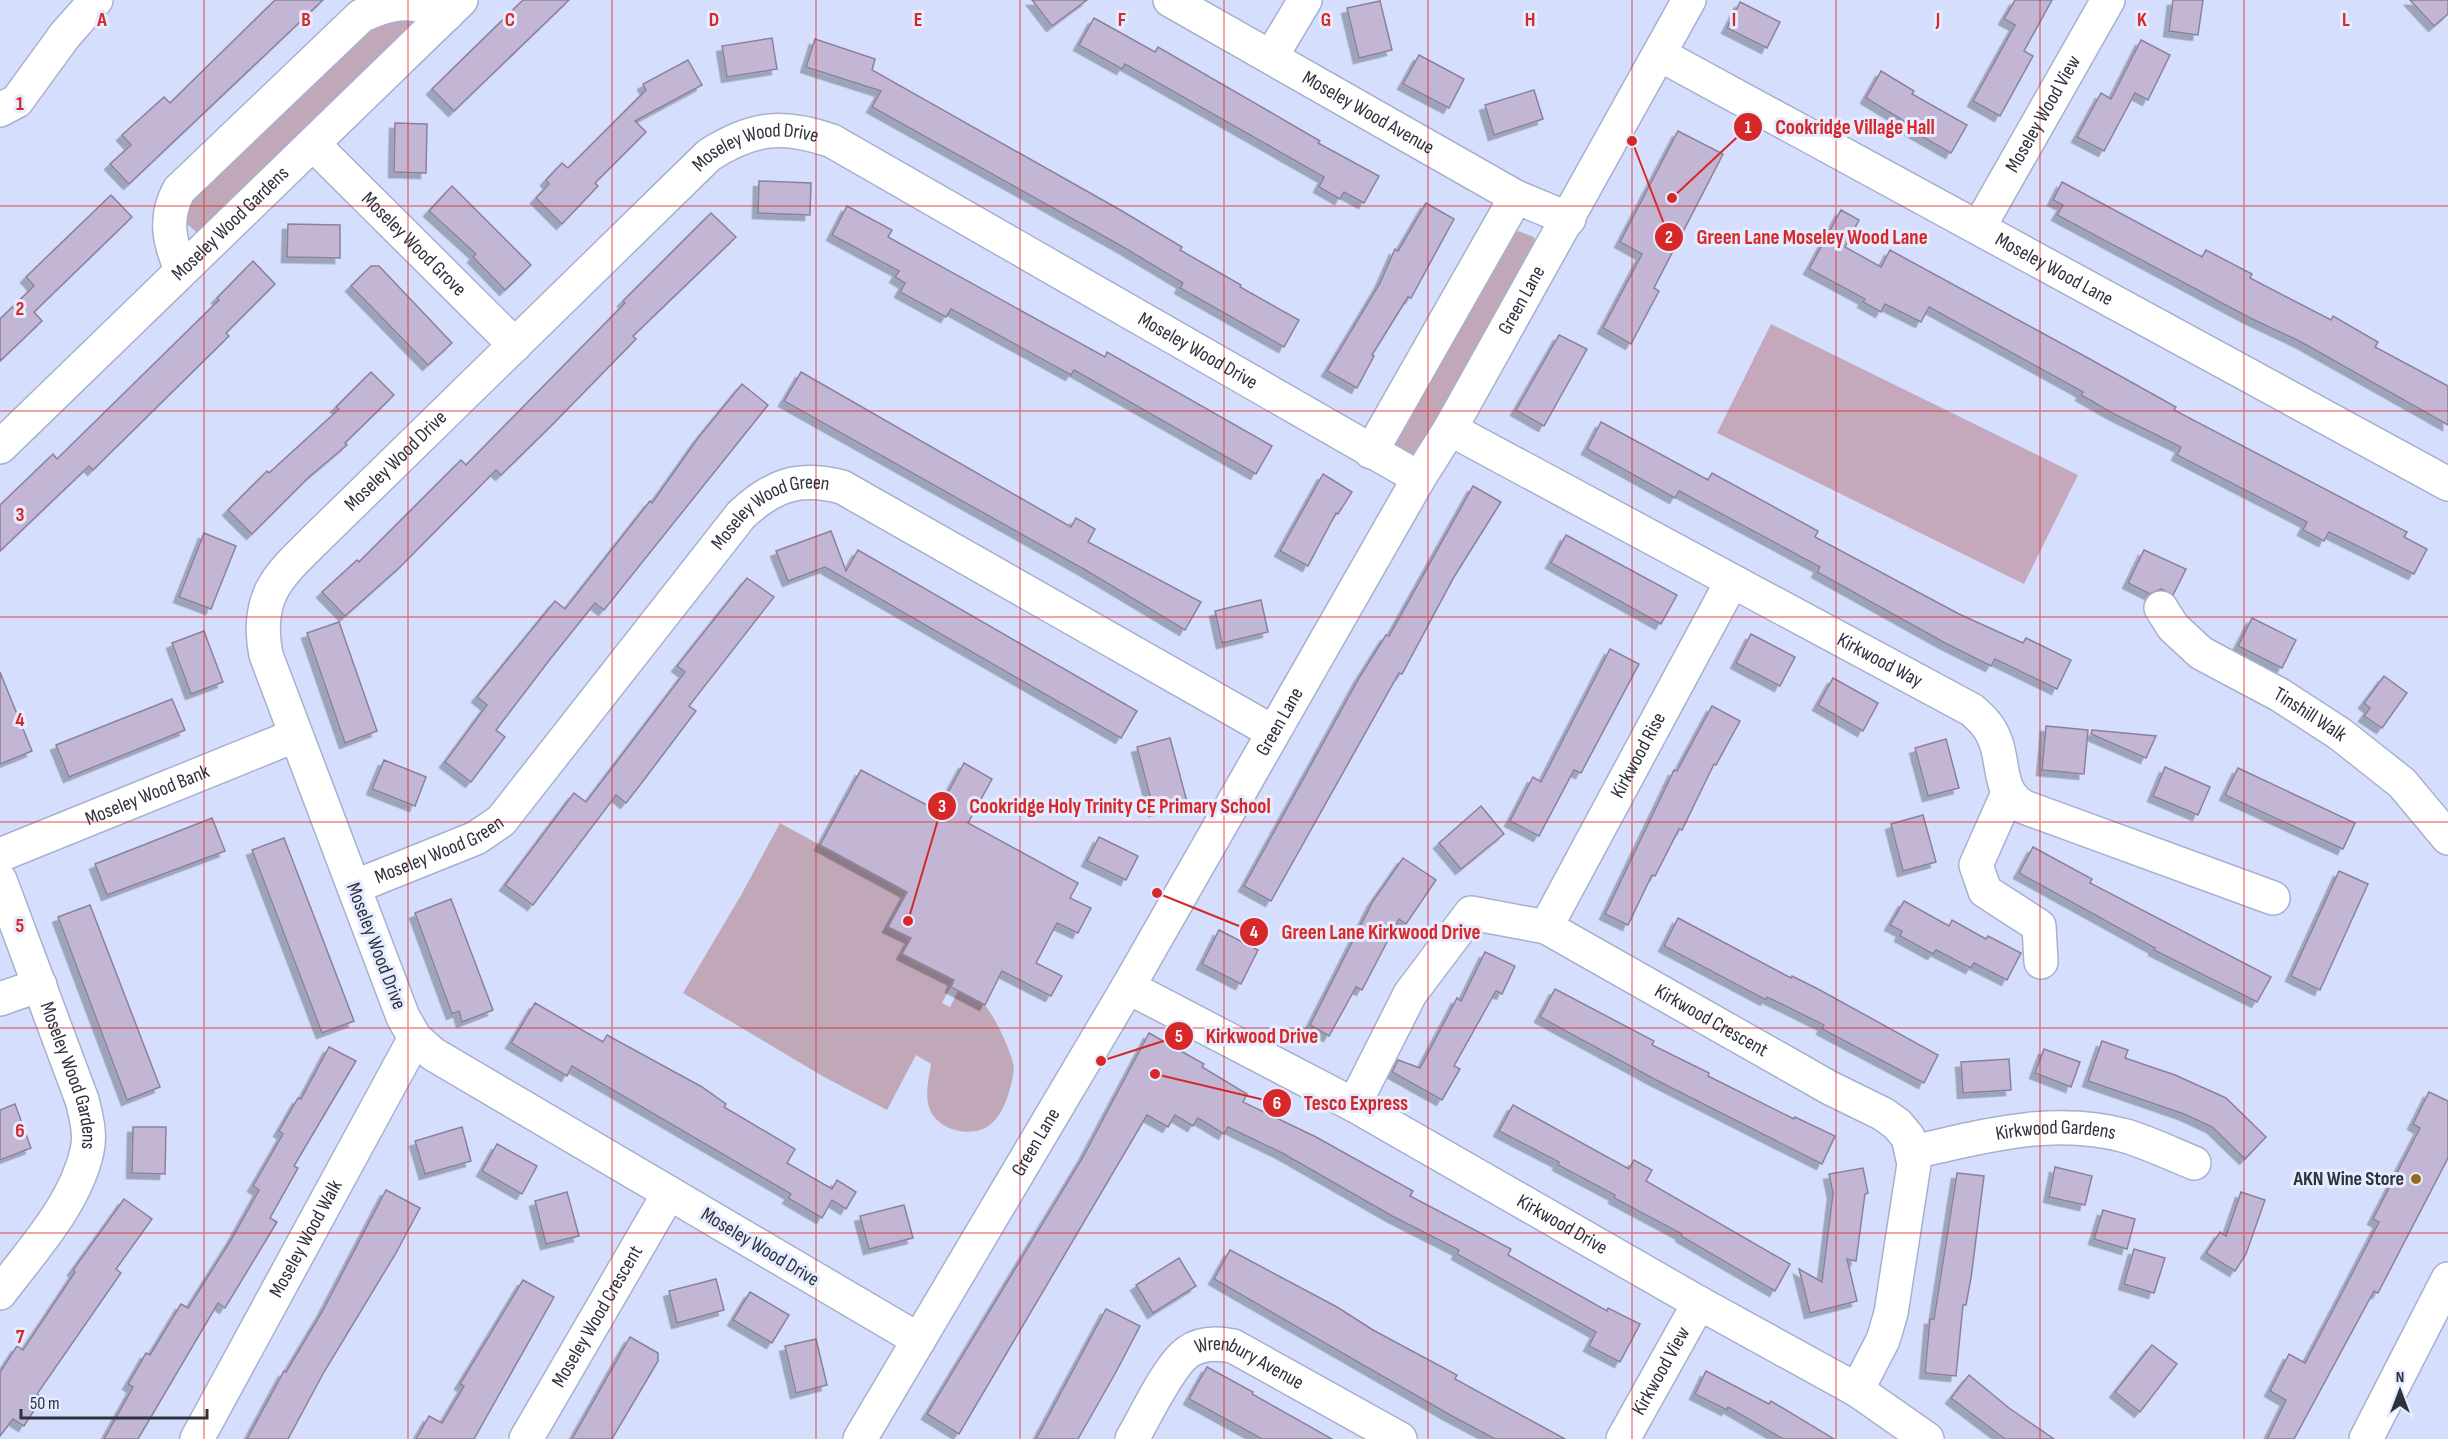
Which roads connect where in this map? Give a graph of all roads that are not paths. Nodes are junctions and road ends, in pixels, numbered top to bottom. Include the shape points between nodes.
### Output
1 (96, 0) edge
2 (1170, 0) edge
3 (1305, 0) edge
4 (1689, 0) edge
5 (2108, 0) edge
6 (454, 7) edge
7 (1659, 54) junction
8 (1271, 57) junction
9 (0, 110) edge
10 (313, 144) junction
11 (1516, 197) junction
12 (1569, 219) junction
13 (1979, 227) junction
14 (181, 269) junction
15 (515, 345) junction
16 (1450, 429) junction
17 (0, 447) edge
18 (1371, 452) junction
19 (1419, 478) junction
20 (2448, 484) edge
21 (1731, 583) junction
22 (2161, 608) dead end
23 (1273, 732) junction
24 (294, 736) junction
25 (2008, 793) junction
26 (2448, 838) edge
27 (0, 855) edge
28 (0, 880) edge
29 (354, 887) junction
30 (2273, 898) dead end
31 (1546, 927) junction
32 (2041, 962) dead end
33 (40, 985) junction
34 (1128, 987) junction
35 (0, 999) edge
36 (415, 1038) junction
37 (1354, 1105) junction
38 (1914, 1152) junction
39 (2194, 1163) dead end
40 (669, 1193) junction
41 (2448, 1279) edge
42 (0, 1293) edge
43 (1699, 1303) junction
44 (919, 1340) junction
45 (1857, 1389) junction
46 (862, 1438) edge
47 (197, 1439) edge
48 (526, 1439) edge
49 (1132, 1439) edge
50 (1400, 1439) edge
51 (1623, 1439) edge
52 (1927, 1439) edge
53 (2366, 1439) edge

1 - 9 street via 17,101
2 - 8 street, Moseley Wood Avenue
3 - 8 street
4 - 7 street, Green Lane
5 - 13 street, Moseley Wood View
6 - 10 street, Moseley Wood Gardens
6 - 14 street via 408,1 390,3 361,16 180,190 170,211 171,246
7 - 12 street, Green Lane
7 - 13 street, Moseley Wood Lane
8 - 11 street, Moseley Wood Avenue
10 - 14 street, Moseley Wood Gardens
10 - 15 street, Moseley Wood Grove
11 - 12 street, Moseley Wood Avenue
11 - 18 street
12 - 16 street, Green Lane
13 - 20 street, Moseley Wood Lane
14 - 17 street, Moseley Wood Gardens
15 - 18 street, Moseley Wood Drive via 709,154 754,132 782,129 832,141
15 - 24 street, Moseley Wood Drive via 305,549 271,589 261,629
16 - 19 street, Green Lane
16 - 21 street, Kirkwood Way
18 - 19 street, Moseley Wood Drive
19 - 23 street, Green Lane
21 - 25 street, Kirkwood Way via 1972,710 1988,724 1996,741
21 - 31 street, Kirkwood Rise
22 - 26 street, Tinshill Walk via 2173,627 2201,652 2310,714 2402,783
23 - 29 street, Moseley Wood Green via 842,487 801,482 779,487 741,515 501,820 476,838
23 - 34 street, Green Lane
24 - 27 street, Moseley Wood Bank
24 - 29 street, Moseley Wood Drive
25 - 30 street via 2024,807
25 - 32 street via 1976,865 1985,891 2039,926
28 - 33 street, Moseley Wood Gardens
29 - 36 street, Moseley Wood Drive via 403,1017
31 - 37 street, Kirkwood Crescent via 1472,914 1410,994
31 - 38 street, Kirkwood Crescent via 1883,1114 1908,1137
33 - 35 street
33 - 42 street, Moseley Wood Gardens via 82,1100 88,1149 59,1213
34 - 37 street, Kirkwood Drive
34 - 44 street, Green Lane
36 - 40 street, Moseley Wood Drive via 434,1054
36 - 47 street, Moseley Wood Walk
37 - 43 street, Kirkwood Drive
38 - 39 street, Kirkwood Gardens via 1992,1134 2042,1128 2087,1129 2126,1137
38 - 45 street via 1892,1313 1883,1340
40 - 44 street, Moseley Wood Drive
40 - 48 street, Moseley Wood Crescent
41 - 53 street
43 - 45 street, Kirkwood Drive
43 - 51 street, Kirkwood View
44 - 46 street, Green Lane
45 - 52 street, Kirkwood Drive
49 - 50 street, Wrenbury Avenue via 1178,1363 1189,1352 1220,1343 1233,1346

